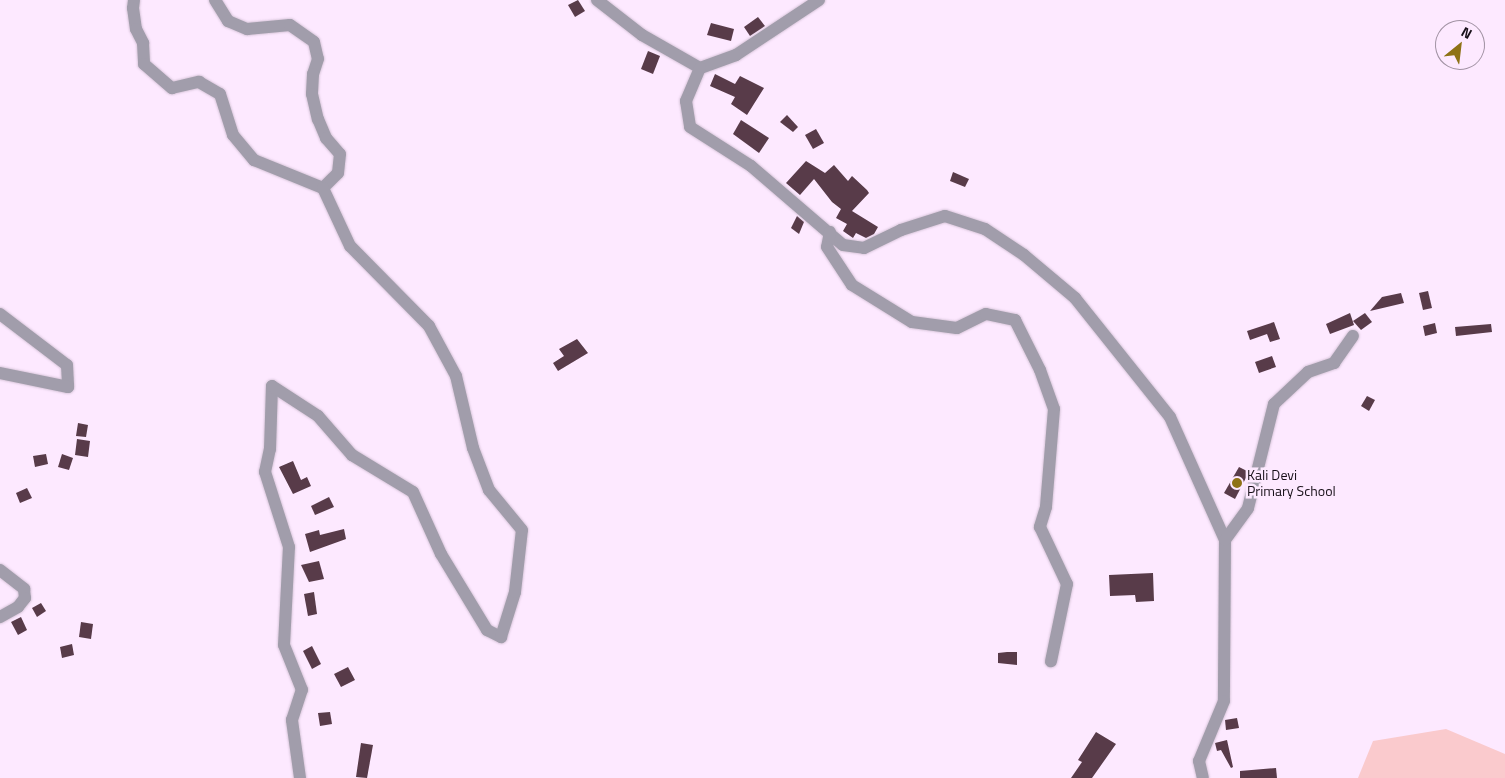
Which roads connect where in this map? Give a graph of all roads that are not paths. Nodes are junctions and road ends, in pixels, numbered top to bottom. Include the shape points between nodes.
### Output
1 (134, 0) edge
2 (215, 0) edge
3 (596, 0) edge
4 (819, 0) edge
5 (700, 68) junction
6 (323, 188) junction
7 (830, 232) junction
8 (0, 314) edge
9 (1353, 336) dead end
10 (0, 373) edge
11 (1225, 540) junction
12 (0, 570) edge
13 (0, 618) edge
14 (1051, 661) dead end
15 (300, 778) edge
16 (1203, 778) edge

1 - 6 street via 136,29 143,43 144,64 172,88 199,82 220,94 234,135 254,160
2 - 6 street via 228,21 247,29 290,25 314,42 318,60 312,94 326,138 340,154 338,173
3 - 5 street via 642,35
4 - 5 street via 736,55
5 - 7 street via 686,100 690,126 752,166
6 - 15 street via 350,246 429,326 456,376 471,440 489,490 522,530 515,592 501,637 486,630 441,554 413,492 352,455 318,416 272,386 270,449 265,472 289,547 284,645 302,690 292,720
7 - 11 street via 844,245 864,248 901,230 945,216 985,229 1024,255 1075,298 1170,417
7 - 14 street via 827,247 852,285 912,322 957,328 986,314 1015,320 1040,370 1054,409 1046,507 1040,527 1067,584
8 - 10 street via 67,365 68,387
9 - 11 street via 1334,363 1308,372 1274,404 1248,508
11 - 16 street via 1224,701 1199,761
12 - 13 street via 24,589 25,598 18,607

